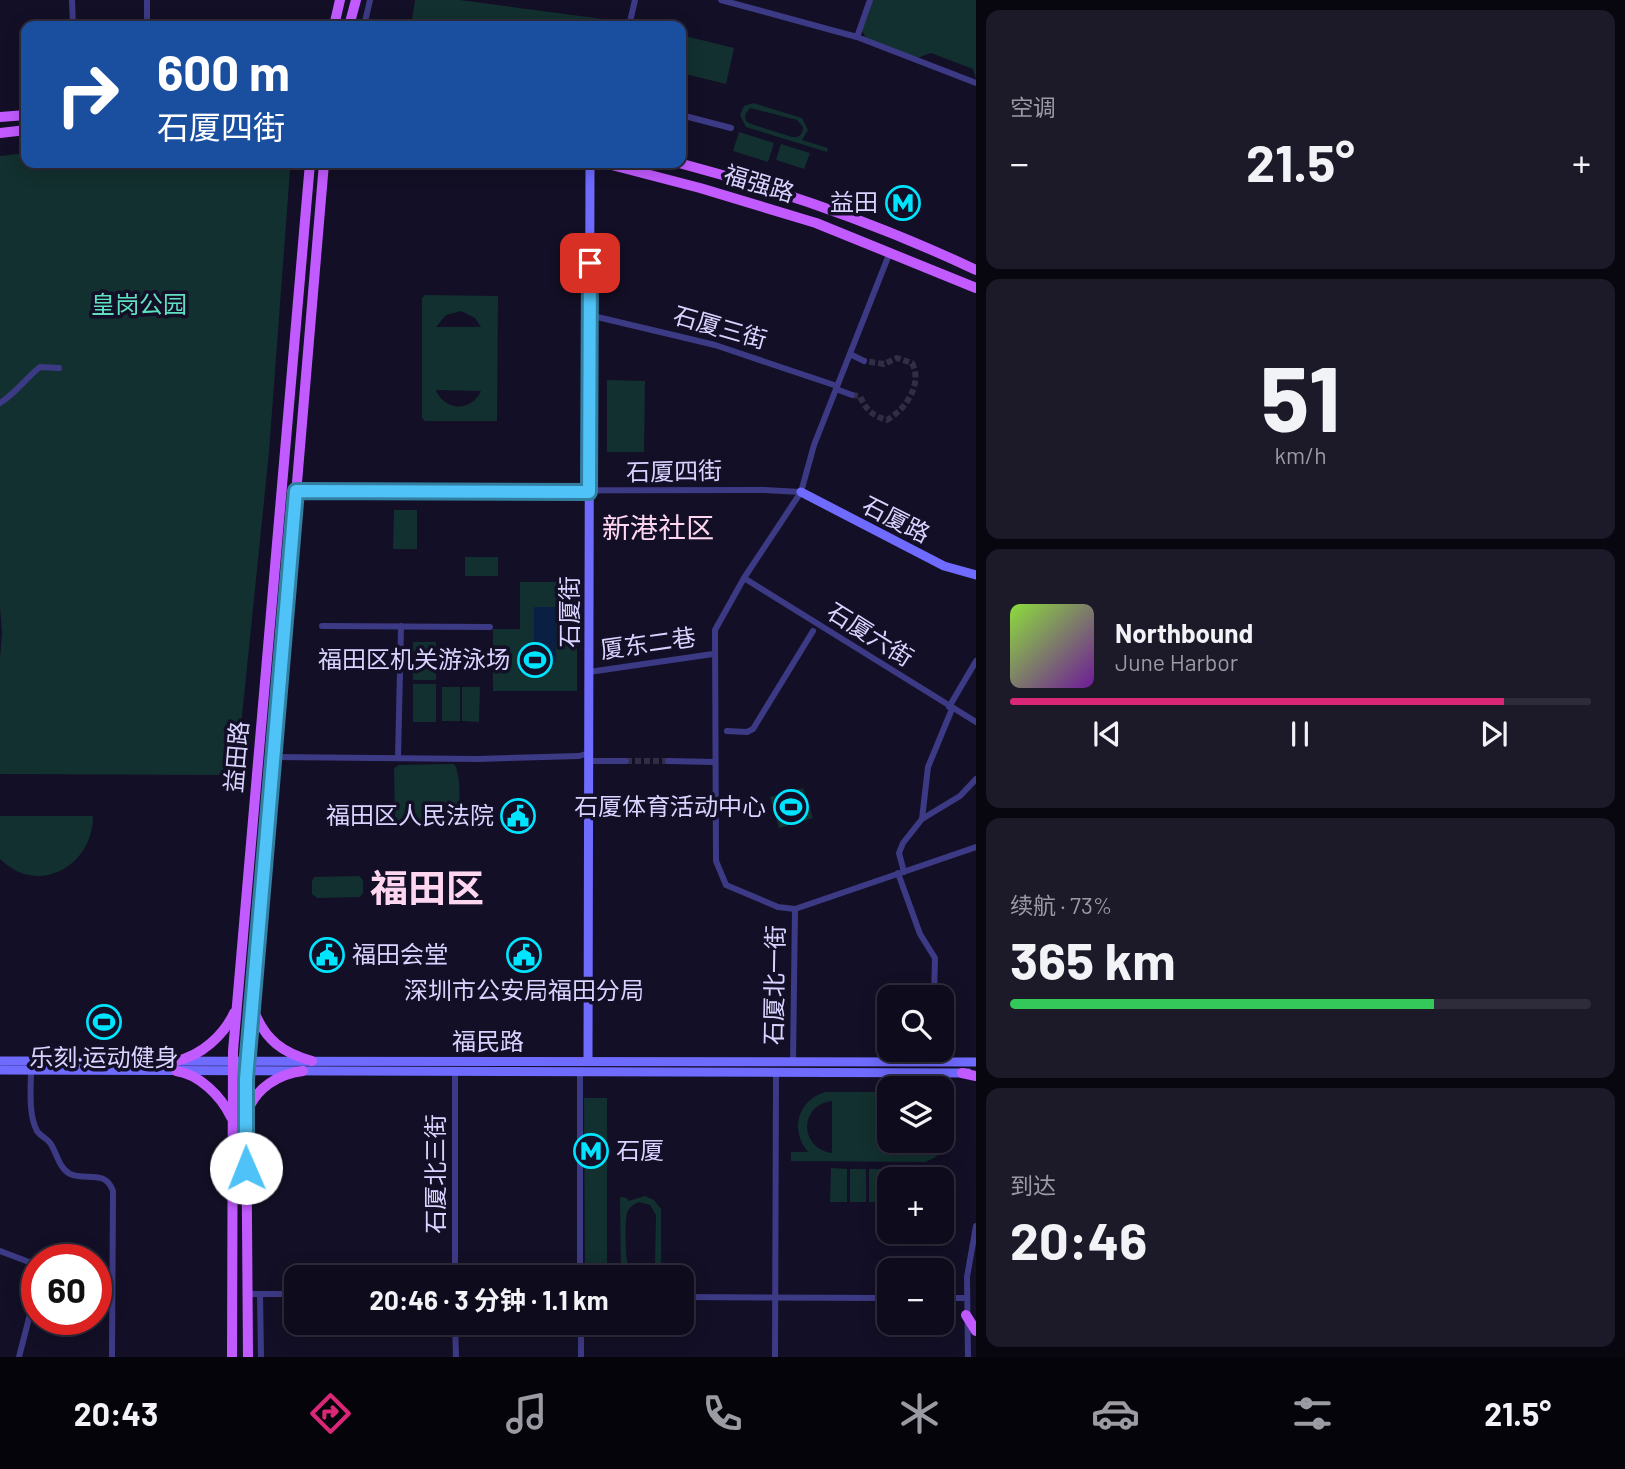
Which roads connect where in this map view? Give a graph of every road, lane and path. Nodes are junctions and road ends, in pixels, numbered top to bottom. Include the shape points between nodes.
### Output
1 (72, 0) edge
2 (147, 0) edge
3 (340, 0) edge
4 (356, 0) edge
5 (370, 0) edge
6 (635, 0) edge
7 (721, 0) edge
8 (870, 0) edge
9 (147, 18) dead end
10 (73, 21) edge
11 (335, 21) edge
12 (350, 21) edge
13 (365, 21) edge
14 (630, 21) edge
15 (857, 37) junction
16 (976, 83) edge
17 (21, 115) edge
18 (686, 116) edge
19 (0, 117) edge
20 (731, 128) dead end
21 (21, 131) edge
22 (0, 133) edge
23 (686, 165) edge
24 (309, 168) edge
25 (324, 168) edge
26 (590, 168) edge
27 (623, 168) edge
28 (890, 252) junction
29 (976, 270) edge
30 (976, 288) edge
31 (589, 316) junction
32 (850, 354) junction
33 (864, 360) tunnel mouth
34 (59, 368) dead end
35 (837, 387) junction
36 (852, 395) tunnel mouth
37 (0, 403) edge
38 (296, 491) junction
39 (589, 492) junction
40 (801, 492) junction
41 (976, 575) edge
42 (744, 578) junction
43 (322, 626) dead end
44 (401, 626) junction
45 (490, 626) dead end
46 (813, 631) dead end
47 (713, 653) junction
48 (976, 661) edge
49 (589, 672) junction
50 (951, 708) junction
51 (976, 722) edge
52 (727, 732) dead end
53 (274, 757) junction
54 (589, 757) junction
55 (398, 758) junction
56 (626, 761) tunnel mouth
57 (668, 761) tunnel mouth
58 (715, 762) junction
59 (976, 779) edge
60 (922, 819) junction
61 (976, 847) edge
62 (901, 873) junction
63 (795, 909) junction
64 (934, 985) edge
65 (237, 1003) junction
66 (253, 1007) junction
67 (0, 1060) edge
68 (312, 1061) junction
69 (588, 1061) junction
70 (877, 1061) edge
71 (954, 1061) edge
72 (793, 1062) junction
73 (976, 1062) edge
74 (176, 1066) junction
75 (232, 1066) junction
76 (248, 1066) junction
77 (0, 1070) edge
78 (30, 1070) junction
79 (303, 1071) junction
80 (455, 1071) junction
81 (580, 1071) junction
82 (776, 1072) junction
83 (962, 1073) joint
84 (976, 1074) edge
85 (246, 1118) junction
86 (232, 1121) junction
87 (976, 1226) edge
88 (0, 1251) edge
89 (21, 1259) edge
90 (455, 1265) edge
91 (580, 1265) edge
92 (247, 1294) junction
93 (260, 1294) junction
94 (284, 1294) edge
95 (694, 1297) edge
96 (775, 1297) junction
97 (877, 1298) edge
98 (954, 1298) edge
99 (966, 1298) junction
100 (966, 1315) junction
101 (976, 1331) edge
102 (25, 1335) edge
103 (456, 1335) edge
104 (580, 1335) edge
105 (19, 1357) edge
106 (112, 1357) edge
107 (232, 1357) edge
108 (248, 1357) edge
109 (261, 1357) edge
110 (456, 1357) edge
111 (581, 1357) edge
112 (775, 1357) edge
113 (968, 1357) edge

1 - 10 street
2 - 9 street
3 - 11 main road
4 - 12 main road
5 - 13 street
6 - 14 street
7 - 15 street
8 - 15 street
15 - 16 street
17 - 19 main road
18 - 20 street
21 - 22 main road
23 - 29 main road, 福强路 via 813,203
24 - 65 main road, 益田路
25 - 38 main road, 益田路
26 - 31 main road, 石厦街
27 - 28 main road, 福强路 via 816,223
28 - 30 main road, 福强路
28 - 32 street
31 - 35 street, 石厦三街 via 715,345
31 - 39 main road, 石厦街
32 - 33 street
32 - 35 street
34 - 37 street via 40,367
35 - 36 street, 石厦三街
35 - 40 street
38 - 39 street, 石厦四街
38 - 53 main road, 益田路
39 - 40 street, 石厦四街
39 - 49 main road, 石厦街
40 - 41 main road, 石厦路 via 944,566
40 - 42 street
42 - 47 street via 715,630
42 - 50 street, 石厦六街
43 - 44 street
44 - 45 street
44 - 55 street
46 - 52 street via 753,729
47 - 49 street, 厦东二巷
47 - 58 street
48 - 50 street
49 - 54 main road, 石厦街
50 - 51 street, 石厦六街
50 - 60 street via 928,767
53 - 55 street
53 - 66 main road, 益田路
54 - 55 street
54 - 56 street
54 - 69 main road, 石厦街
57 - 58 street
58 - 63 street via 715,856 725,884 783,909
59 - 60 street via 960,796
60 - 62 street via 899,849
61 - 62 street
62 - 63 street
62 - 64 street via 919,934 935,958
63 - 72 street, 石厦北一街
65 - 74 main road via 217,1037
65 - 75 main road, 益田路
66 - 68 main road via 273,1043
66 - 76 main road, 益田路
67 - 74 main road, 福民路
68 - 69 main road, 福民路
68 - 76 main road, 福民路
69 - 72 main road, 福民路
70 - 72 main road, 福民路
71 - 73 main road, 福民路
74 - 75 main road, 福民路
74 - 78 main road, 福民路
74 - 86 main road via 203,1083 225,1106
75 - 76 main road, 福民路
75 - 86 main road, 益田路
76 - 79 main road, 福民路
76 - 85 main road, 益田路
77 - 78 main road, 福民路
78 - 106 street via 38,1131 51,1142 69,1174 103,1178 113,1191
79 - 80 main road, 福民路
79 - 85 main road via 267,1085 252,1102
80 - 81 main road, 福民路
80 - 90 street, 石厦北三街
81 - 82 main road, 福民路
81 - 91 street
82 - 83 main road, 福民路
82 - 96 street
83 - 84 main road
85 - 92 main road, 益田路
86 - 107 main road, 益田路
87 - 99 street
88 - 89 street
92 - 93 street
92 - 108 main road, 益田路
93 - 94 street
93 - 109 street
95 - 96 street
96 - 97 street
96 - 112 street
98 - 99 street
99 - 100 street
100 - 101 main road
100 - 113 street
102 - 105 street
103 - 110 street
104 - 111 street

